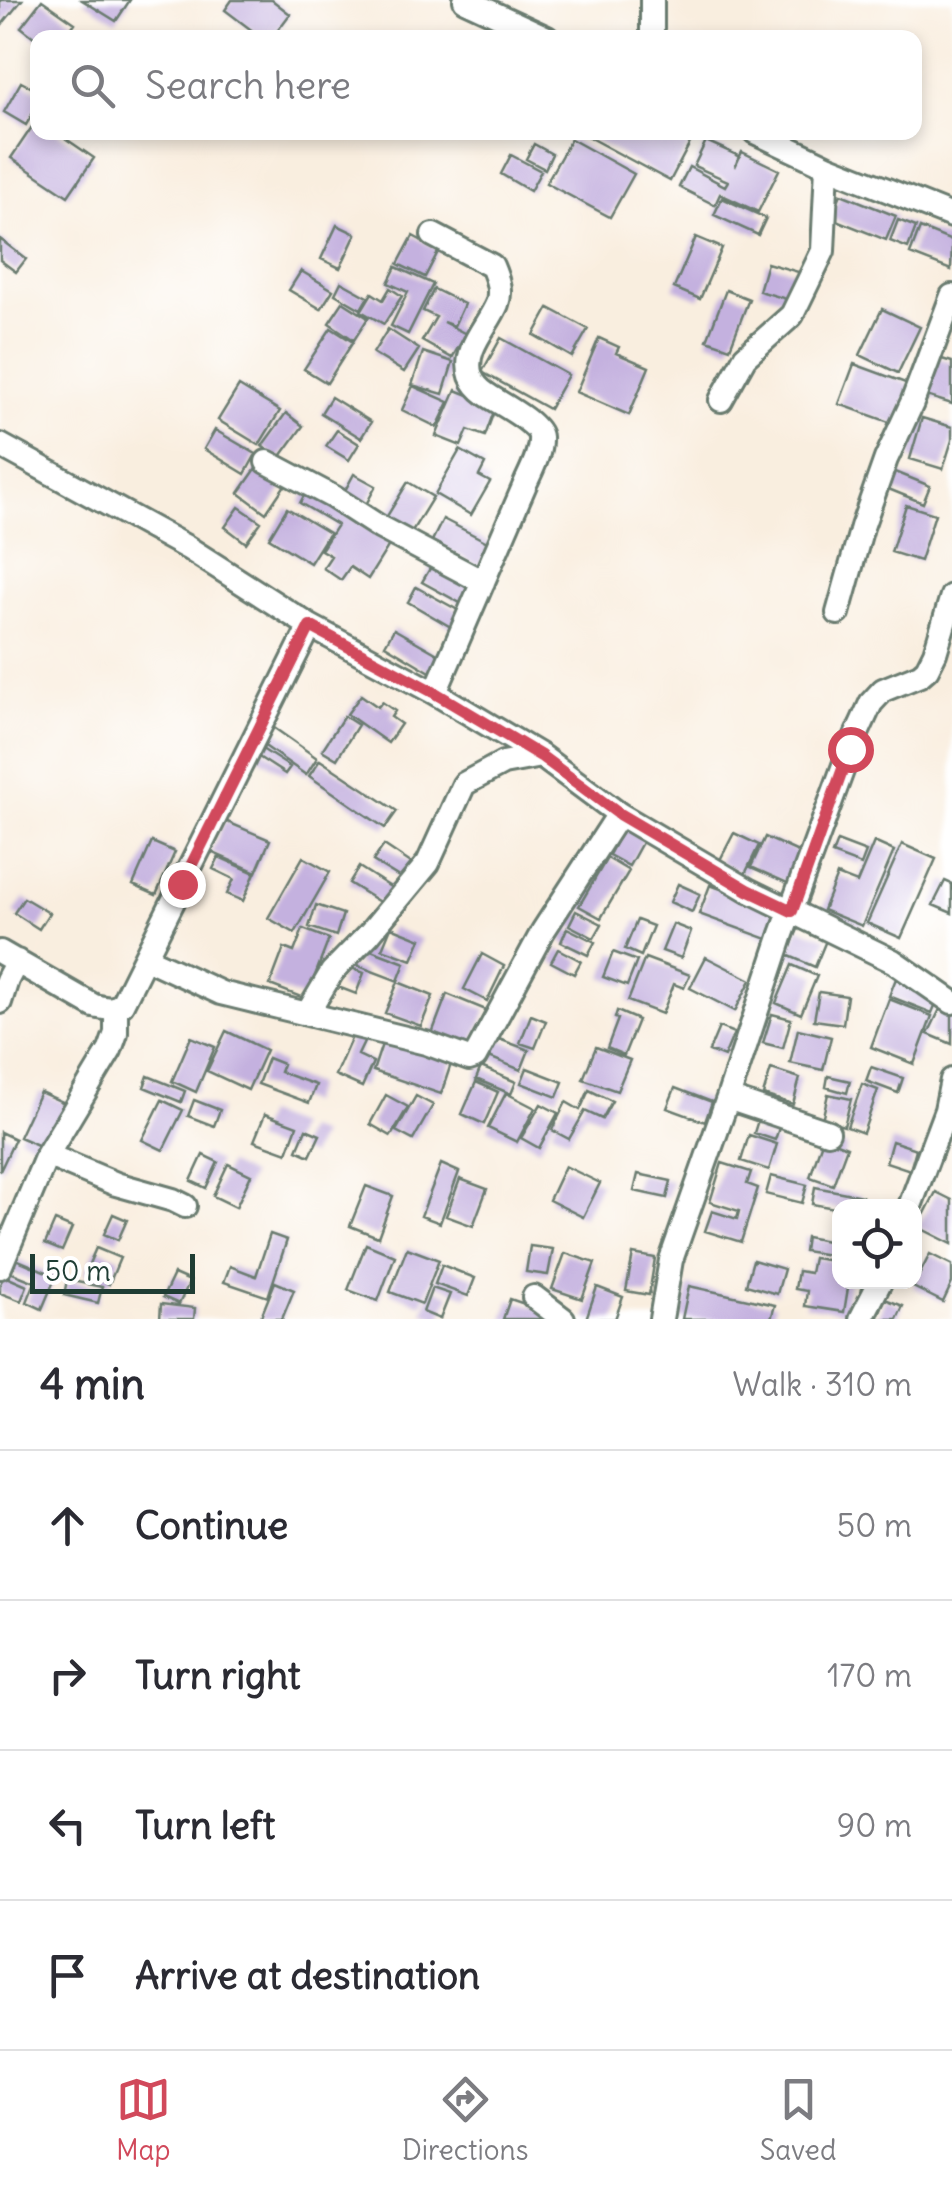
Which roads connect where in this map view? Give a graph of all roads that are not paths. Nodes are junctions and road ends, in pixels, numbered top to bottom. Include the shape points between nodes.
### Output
1 (465, 0) edge
2 (652, 0) edge
3 (530, 30) edge
4 (652, 30) edge
5 (772, 140) edge
6 (827, 166) junction
7 (952, 216) edge
8 (433, 235) dead end
9 (952, 296) edge
10 (720, 400) dead end
11 (0, 445) edge
12 (267, 462) dead end
13 (483, 582) junction
14 (952, 596) edge
15 (838, 614) dead end
16 (310, 626) junction
17 (435, 693) junction
18 (541, 756) junction
19 (619, 814) junction
20 (792, 911) junction
21 (9, 957) edge
22 (146, 958) junction
23 (0, 1002) edge
24 (952, 1002) edge
25 (116, 1008) junction
26 (308, 1014) junction
27 (952, 1080) edge
28 (728, 1098) junction
29 (828, 1132) dead end
30 (47, 1155) junction
31 (913, 1199) edge
32 (185, 1206) dead end
33 (0, 1267) edge
34 (876, 1289) edge
35 (534, 1296) dead end
36 (563, 1319) edge
37 (661, 1319) edge
38 (860, 1319) edge

1 - 3 street
2 - 4 street
5 - 6 street
6 - 7 street
6 - 10 street via 823,251 792,315 745,357
8 - 13 street via 492,266 498,302 478,336 469,374 477,387 536,426 540,438
9 - 15 street via 886,458
11 - 16 street via 188,548
12 - 13 street
13 - 17 street
14 - 20 street via 927,669 870,703
16 - 17 street
16 - 22 street
17 - 18 street
18 - 19 street
18 - 26 street via 502,763 464,784 428,864 332,972
19 - 20 street
19 - 26 street via 543,931 475,1057
20 - 24 street via 893,961
20 - 28 street
21 - 23 street
21 - 25 street via 94,1006
22 - 25 street
22 - 26 street via 221,994
25 - 30 street via 110,1050
27 - 31 street
28 - 29 street
28 - 37 street via 671,1260
30 - 32 street
30 - 33 street
34 - 38 street
35 - 36 street

